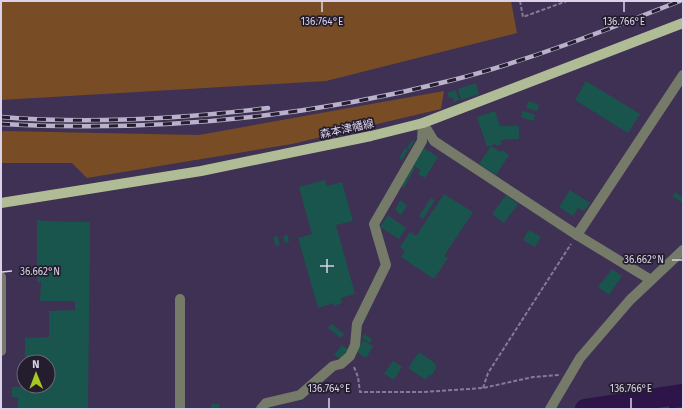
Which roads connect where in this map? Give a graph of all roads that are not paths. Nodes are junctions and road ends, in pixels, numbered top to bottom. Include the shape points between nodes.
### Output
1 (683, 23) edge
2 (683, 74) edge
3 (422, 123) junction
4 (1, 202) edge
5 (576, 235) junction
6 (683, 250) edge
7 (1, 277) edge
8 (652, 280) junction
9 (180, 299) dead end
10 (1, 352) edge
11 (180, 409) edge
12 (262, 409) edge
13 (550, 409) edge

1 - 3 main road, 森本津幡線
2 - 5 street
3 - 4 main road, 森本津幡線 via 201,171
3 - 5 street via 434,141
3 - 12 street via 422,141 374,224 386,265 357,324 355,345 350,356 341,364 333,366 300,395 266,403
5 - 8 street
6 - 8 street
7 - 10 street
8 - 13 street via 630,300 585,352
9 - 11 street

